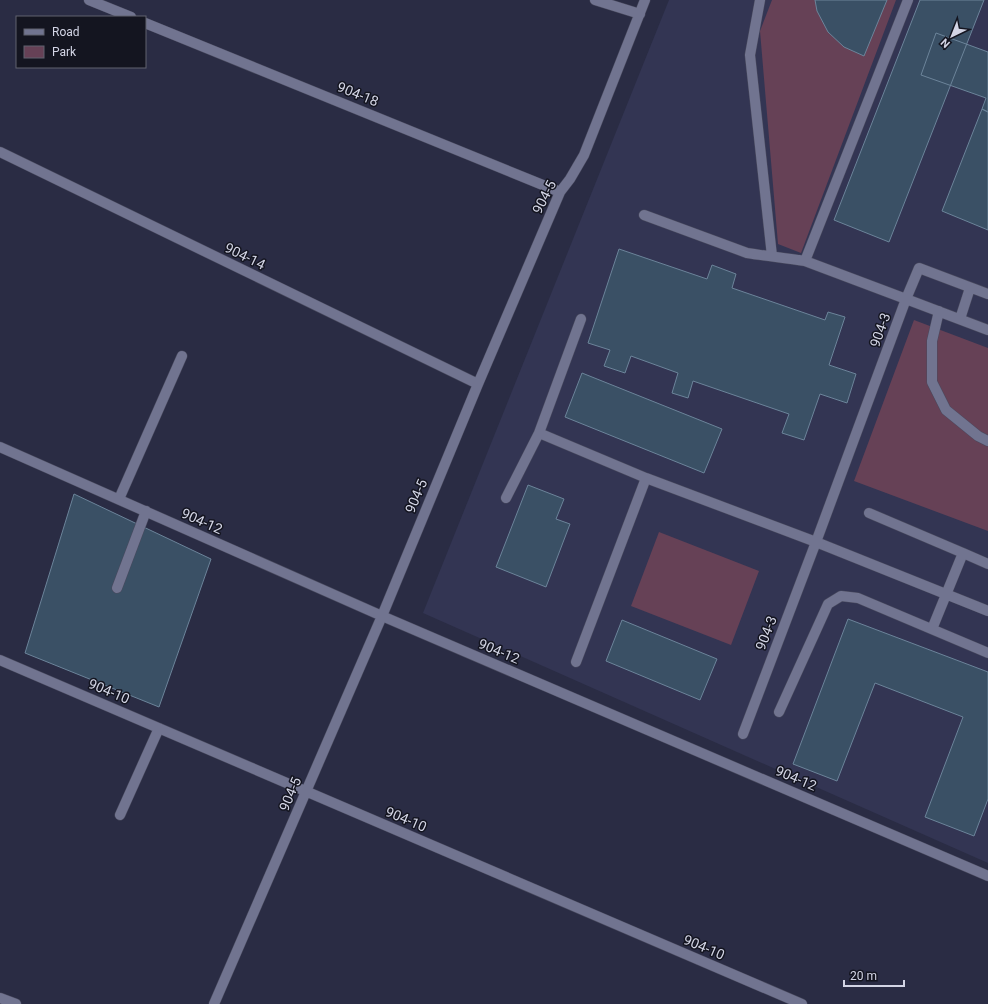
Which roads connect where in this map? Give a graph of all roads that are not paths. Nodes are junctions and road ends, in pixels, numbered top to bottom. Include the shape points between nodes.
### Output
1 (89, 0) edge
2 (596, 0) edge
3 (645, 0) edge
4 (760, 0) edge
5 (908, 0) edge
6 (640, 14) junction
7 (129, 16) edge
8 (146, 23) edge
9 (0, 152) edge
10 (560, 192) junction
11 (644, 215) dead end
12 (772, 256) junction
13 (805, 261) junction
14 (970, 288) junction
15 (988, 294) edge
16 (906, 299) junction
17 (939, 311) junction
18 (581, 319) dead end
19 (960, 319) junction
20 (988, 330) edge
21 (182, 356) dead end
22 (478, 384) junction
23 (539, 433) junction
24 (988, 441) edge
25 (0, 447) edge
26 (646, 478) junction
27 (506, 498) dead end
28 (119, 499) junction
29 (146, 511) junction
30 (869, 514) dead end
31 (816, 542) junction
32 (963, 554) junction
33 (988, 564) edge
34 (117, 588) dead end
35 (947, 595) junction
36 (988, 611) edge
37 (382, 616) junction
38 (932, 629) junction
39 (988, 653) edge
40 (0, 660) edge
41 (576, 662) dead end
42 (779, 712) dead end
43 (159, 728) junction
44 (743, 734) dead end
45 (306, 792) junction
46 (120, 815) dead end
47 (988, 876) edge
48 (0, 998) edge
49 (16, 1004) edge
50 (214, 1004) edge
51 (802, 1004) edge

1 - 7 street
2 - 6 street
3 - 6 street, 904-5
4 - 12 street via 750,55
5 - 13 street
6 - 10 street, 904-5 via 584,155
8 - 10 street, 904-18
9 - 22 street, 904-14
10 - 22 street, 904-5
11 - 12 street, 904-3 via 747,252
12 - 13 street, 904-3
13 - 16 street, 904-3
14 - 15 street
14 - 16 street via 919,268
14 - 19 street
16 - 17 street
16 - 31 street, 904-3
17 - 19 street
17 - 24 street via 932,341 932,382 946,410
18 - 23 street
19 - 20 street
21 - 28 street
22 - 37 street, 904-5
23 - 26 street
23 - 27 street
25 - 28 street, 904-12
26 - 31 street
26 - 41 street
28 - 29 street, 904-12
29 - 34 street
29 - 37 street, 904-12
30 - 32 street
31 - 35 street
31 - 44 street, 904-3
32 - 33 street
32 - 35 street
35 - 36 street
35 - 38 street
37 - 45 street, 904-5
37 - 47 street, 904-12
38 - 39 street
38 - 42 street via 858,598 841,596 828,604
40 - 43 street, 904-10
43 - 45 street, 904-10
43 - 46 street
45 - 50 street, 904-5
45 - 51 street, 904-10
48 - 49 street

